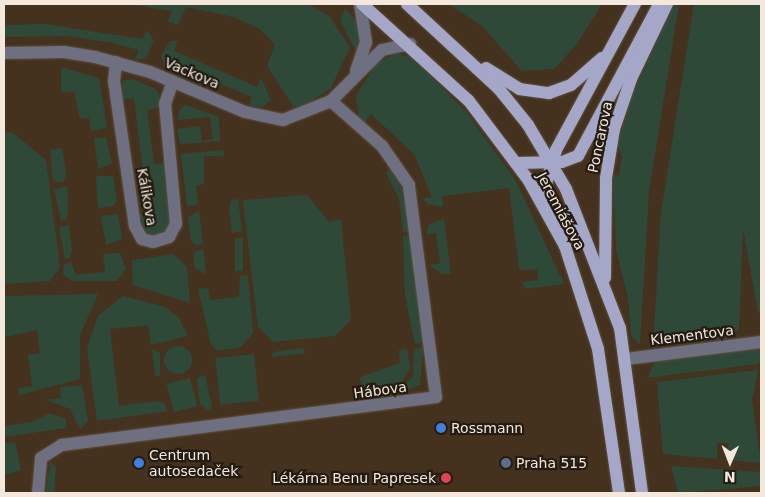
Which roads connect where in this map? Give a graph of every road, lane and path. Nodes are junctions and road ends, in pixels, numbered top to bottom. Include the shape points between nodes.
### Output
1 (361, 4) edge
2 (408, 4) edge
3 (635, 4) edge
4 (659, 4) edge
5 (667, 4) edge
6 (410, 44) junction
7 (610, 51) junction
8 (4, 53) edge
9 (471, 58) junction
10 (116, 62) junction
11 (353, 78) junction
12 (173, 82) junction
13 (331, 101) junction
14 (552, 162) junction
15 (516, 163) junction
16 (541, 201) junction
17 (605, 286) junction
18 (761, 342) edge
19 (626, 359) junction
20 (38, 493) edge
21 (619, 493) edge
22 (642, 493) edge

1 - 6 main road, Jeremiášova
1 - 11 street, Vackova via 366,42
2 - 9 main road, Jeremiášova
3 - 7 main road, Poncarova
4 - 14 main road via 584,150 571,160
5 - 17 main road, Poncarova via 631,79 614,129 606,178
6 - 11 street, Vackova via 382,50
6 - 15 main road, Jeremiášova via 469,101
7 - 9 main road via 571,85 538,94 519,89
7 - 14 main road, Poncarova
8 - 10 street, Vackova via 64,52
9 - 14 main road, Jeremiášova via 528,125
10 - 12 street, Vackova
10 - 12 street, Kálikova via 114,81 135,226 146,241 164,240 176,224 165,104
11 - 13 street, Vackova
12 - 13 street, Vackova via 266,118 298,116
13 - 20 street, Hábova via 382,146 409,184 436,397 62,445 41,458
14 - 15 main road
14 - 16 main road, Poncarova
14 - 17 main road, Jeremiášova
15 - 16 main road, Jeremiášova
16 - 21 main road, Jeremiášova via 565,246 588,313 608,398
17 - 19 main road, Jeremiášova
18 - 19 street, Klementova
19 - 22 main road, Jeremiášova

